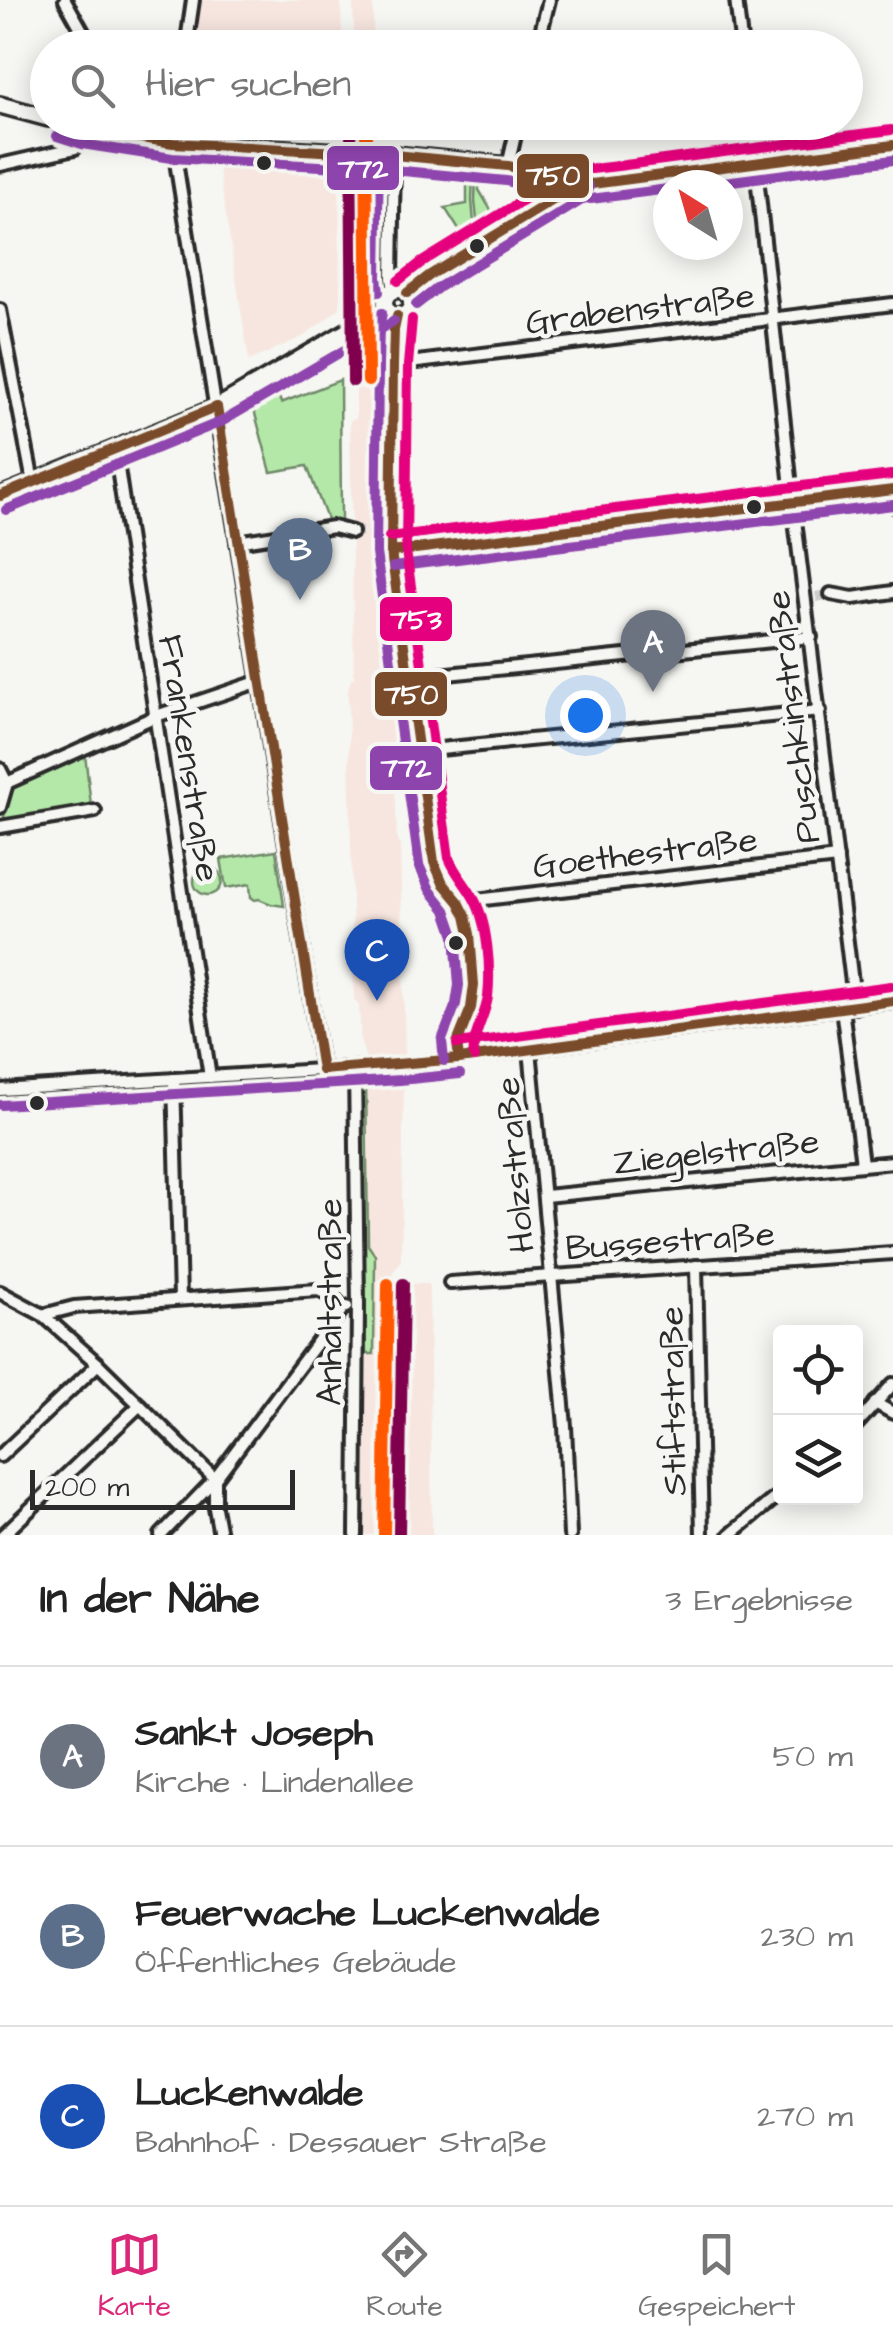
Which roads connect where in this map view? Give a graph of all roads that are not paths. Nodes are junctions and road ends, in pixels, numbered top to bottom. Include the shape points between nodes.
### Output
1 (65, 0) edge
2 (193, 0) edge
3 (549, 0) edge
4 (736, 0) edge
5 (82, 30) edge
6 (189, 30) edge
7 (542, 30) edge
8 (740, 30) edge
9 (0, 105) edge
10 (30, 113) edge
11 (79, 140) edge
12 (167, 140) edge
13 (514, 140) edge
14 (752, 140) edge
15 (174, 142) junction
16 (893, 144) edge
17 (394, 155) junction
18 (755, 164) junction
19 (0, 166) edge
20 (508, 166) junction
21 (575, 182) junction
22 (401, 292) junction
23 (893, 304) edge
24 (0, 310) edge
25 (392, 312) junction
26 (773, 320) junction
27 (393, 364) junction
28 (217, 407) junction
29 (115, 448) junction
30 (33, 482) junction
31 (892, 490) edge
32 (0, 496) edge
33 (793, 503) junction
34 (893, 506) edge
35 (352, 532) tunnel mouth
36 (237, 542) junction
37 (390, 552) junction
38 (893, 592) edge
39 (831, 594) tunnel mouth
40 (811, 638) junction
41 (408, 678) junction
42 (260, 680) junction
43 (820, 711) junction
44 (156, 716) junction
45 (420, 751) junction
46 (0, 769) edge
47 (3, 785) edge
48 (0, 808) edge
49 (95, 811) dead end
50 (0, 827) edge
51 (837, 858) junction
52 (459, 902) junction
53 (893, 1002) edge
54 (849, 1007) junction
55 (530, 1050) junction
56 (459, 1058) junction
57 (355, 1068) junction
58 (322, 1070) junction
59 (210, 1076) junction
60 (174, 1079) junction
61 (0, 1090) edge
62 (893, 1162) edge
63 (862, 1164) junction
64 (545, 1196) junction
65 (893, 1253) edge
66 (696, 1266) junction
67 (551, 1276) junction
68 (450, 1283) dead end
69 (0, 1292) edge
70 (180, 1299) junction
71 (358, 1305) junction
72 (343, 1308) junction
73 (43, 1314) junction
74 (98, 1364) junction
75 (893, 1384) edge
76 (875, 1403) junction
77 (140, 1405) junction
78 (893, 1413) edge
79 (863, 1417) edge
80 (0, 1456) edge
81 (215, 1478) junction
82 (773, 1500) edge
83 (3, 1535) edge
84 (161, 1535) edge
85 (220, 1535) edge
86 (356, 1535) edge
87 (570, 1535) edge
88 (702, 1535) edge
89 (730, 1535) edge

1 - 5 street
2 - 6 street
3 - 7 street
4 - 8 street
9 - 10 main road
11 - 19 street via 75,148
12 - 15 main road
13 - 20 street
14 - 18 street, Puschkinstraße
15 - 17 main road
15 - 28 street
16 - 18 main road
17 - 20 main road
17 - 22 street via 392,278
18 - 21 main road
18 - 26 street, Puschkinstraße
20 - 21 main road
21 - 22 street
22 - 25 street via 387,295
22 - 25 street via 411,302 409,310
23 - 26 street, Grabenstraße
24 - 30 street
25 - 27 street
25 - 28 street
26 - 27 street, Grabenstraße
26 - 33 street, Puschkinstraße
27 - 37 street
28 - 29 street
28 - 36 street
29 - 30 street
29 - 44 street, Frankenstraße
30 - 32 street
31 - 33 street
31 - 34 street
33 - 37 street
33 - 40 street, Puschkinstraße via 811,598
35 - 36 street via 333,526
36 - 42 street
37 - 41 street
38 - 39 street
40 - 41 street
40 - 43 street, Puschkinstraße
41 - 45 street
42 - 44 street
42 - 58 street
43 - 45 street
43 - 51 street, Puschkinstraße
44 - 47 street
44 - 59 street, Frankenstraße
45 - 52 street via 434,862
46 - 47 street
47 - 48 street
49 - 50 street
51 - 52 street, Goethestraße
51 - 54 street, Puschkinstraße
52 - 56 street via 470,934 474,985
53 - 54 street
54 - 55 street
54 - 63 street, Puschkinstraße
55 - 56 street
55 - 64 street, Holzstraße
56 - 57 street
57 - 58 street
57 - 71 street, Anhaltstraße
58 - 59 street
59 - 60 street
60 - 61 street
60 - 70 street
62 - 63 street, Ziegelstraße
63 - 64 street, Ziegelstraße
64 - 67 street, Holzstraße
65 - 66 street, Bussestraße
66 - 67 street, Bussestraße
66 - 88 street, Stiftstraße
67 - 68 street, Bussestraße
67 - 87 street, Holzstraße
69 - 73 street
70 - 72 street via 318,1290
70 - 73 street
71 - 72 street
71 - 86 street, Anhaltstraße
72 - 81 street
73 - 74 street
74 - 77 street
74 - 80 street
75 - 76 street
76 - 78 street
76 - 79 street
77 - 81 street
77 - 83 street
81 - 84 street
81 - 85 street
82 - 89 street

